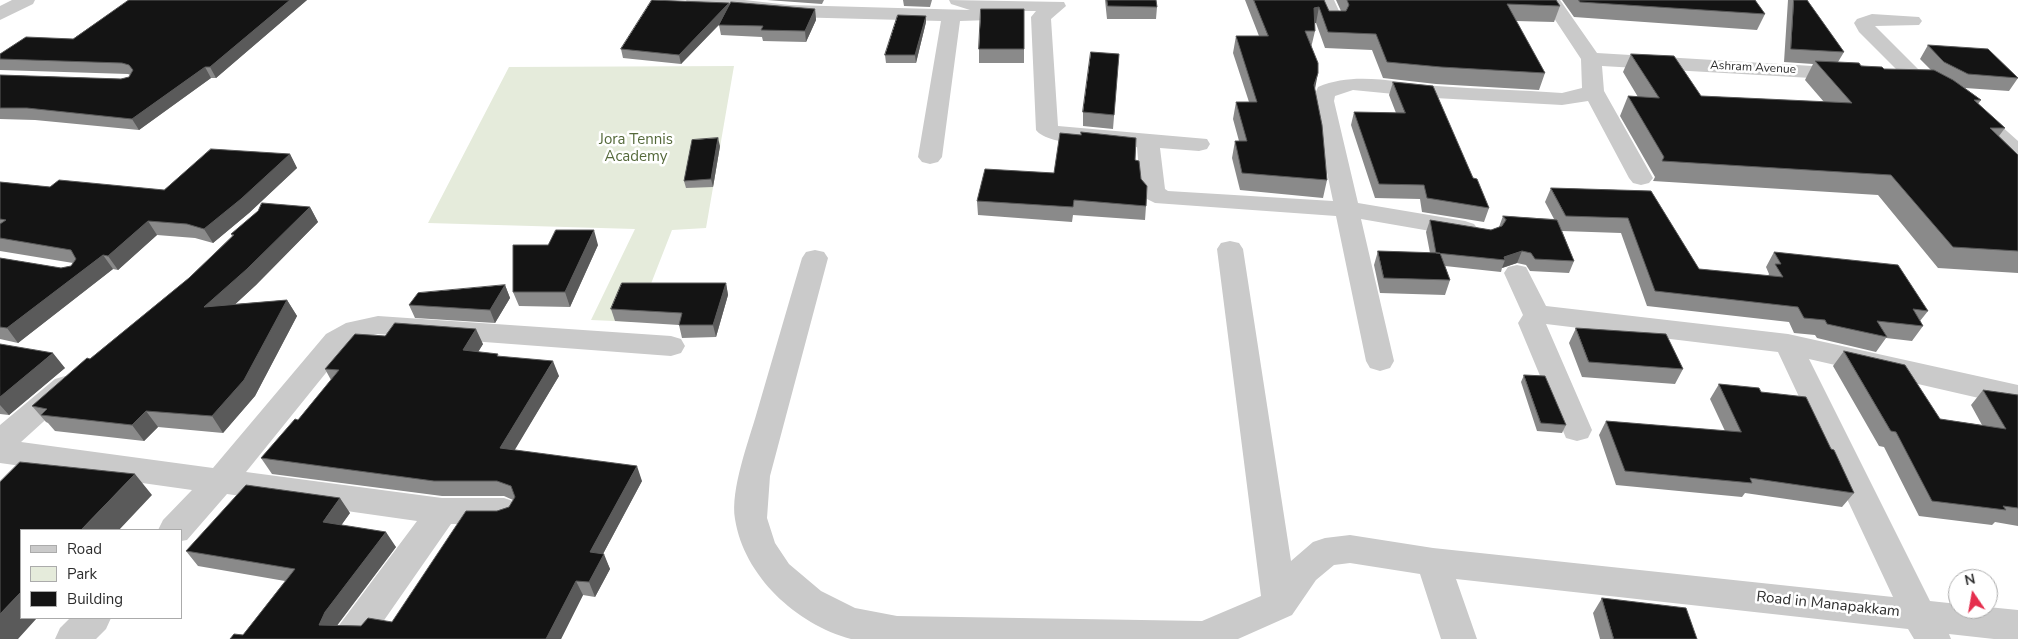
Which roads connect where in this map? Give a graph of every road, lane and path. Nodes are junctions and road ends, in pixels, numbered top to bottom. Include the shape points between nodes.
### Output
1 (26, 0) edge
2 (695, 0) edge
3 (1325, 0) edge
4 (1551, 0) edge
5 (717, 1) edge
6 (954, 7) edge
7 (1058, 8) edge
8 (0, 14) edge
9 (1912, 21) dead end
10 (1334, 22) edge
11 (1591, 59) junction
12 (1916, 78) junction
13 (1937, 84) edge
14 (1593, 90) junction
15 (1958, 98) edge
16 (1148, 141) junction
17 (1199, 144) dead end
18 (2018, 153) edge
19 (930, 156) dead end
20 (1641, 178) dead end
21 (1347, 209) junction
22 (1487, 232) edge
23 (1230, 248) dead end
24 (815, 258) dead end
25 (1517, 272) dead end
26 (1537, 316) junction
27 (1788, 344) junction
28 (671, 346) dead end
29 (1380, 361) dead end
30 (87, 368) edge
31 (2018, 396) edge
32 (1577, 430) dead end
33 (0, 443) edge
34 (0, 451) edge
35 (220, 481) junction
36 (442, 511) junction
37 (504, 511) edge
38 (176, 529) edge
39 (1433, 562) junction
40 (1280, 604) junction
41 (92, 619) edge
42 (2018, 626) edge
43 (1926, 627) edge
44 (73, 639) edge
45 (350, 639) edge
46 (1459, 639) edge

1 - 8 street
2 - 5 street
3 - 10 street
4 - 11 street
5 - 6 street via 790,11
6 - 7 street
6 - 19 street
7 - 16 street via 1047,130
9 - 12 street, Ashram Avenue via 1872,20 1864,23
11 - 12 street, Ashram Avenue
11 - 14 street
12 - 13 street, Ashram Avenue
14 - 20 street
14 - 21 street via 1562,99 1353,84 1326,92 1323,101
15 - 18 street
16 - 17 street
16 - 21 street via 1151,186 1153,193 1164,198
21 - 22 street
21 - 29 street
23 - 40 street
24 - 40 street via 754,476 751,518 760,548 777,574 808,602 849,623 896,632 1202,637
25 - 26 street
26 - 27 street via 1551,314
26 - 32 street via 1532,323
27 - 31 street
27 - 43 street, Road in Manapakkam
28 - 35 street via 365,326 336,341
30 - 33 street
34 - 35 street
35 - 36 street
35 - 38 street
36 - 37 street
36 - 45 street
39 - 40 street, Road in Manapakkam via 1350,549 1325,552 1304,570
39 - 43 street, Road in Manapakkam
39 - 46 street
41 - 44 street
42 - 43 street

